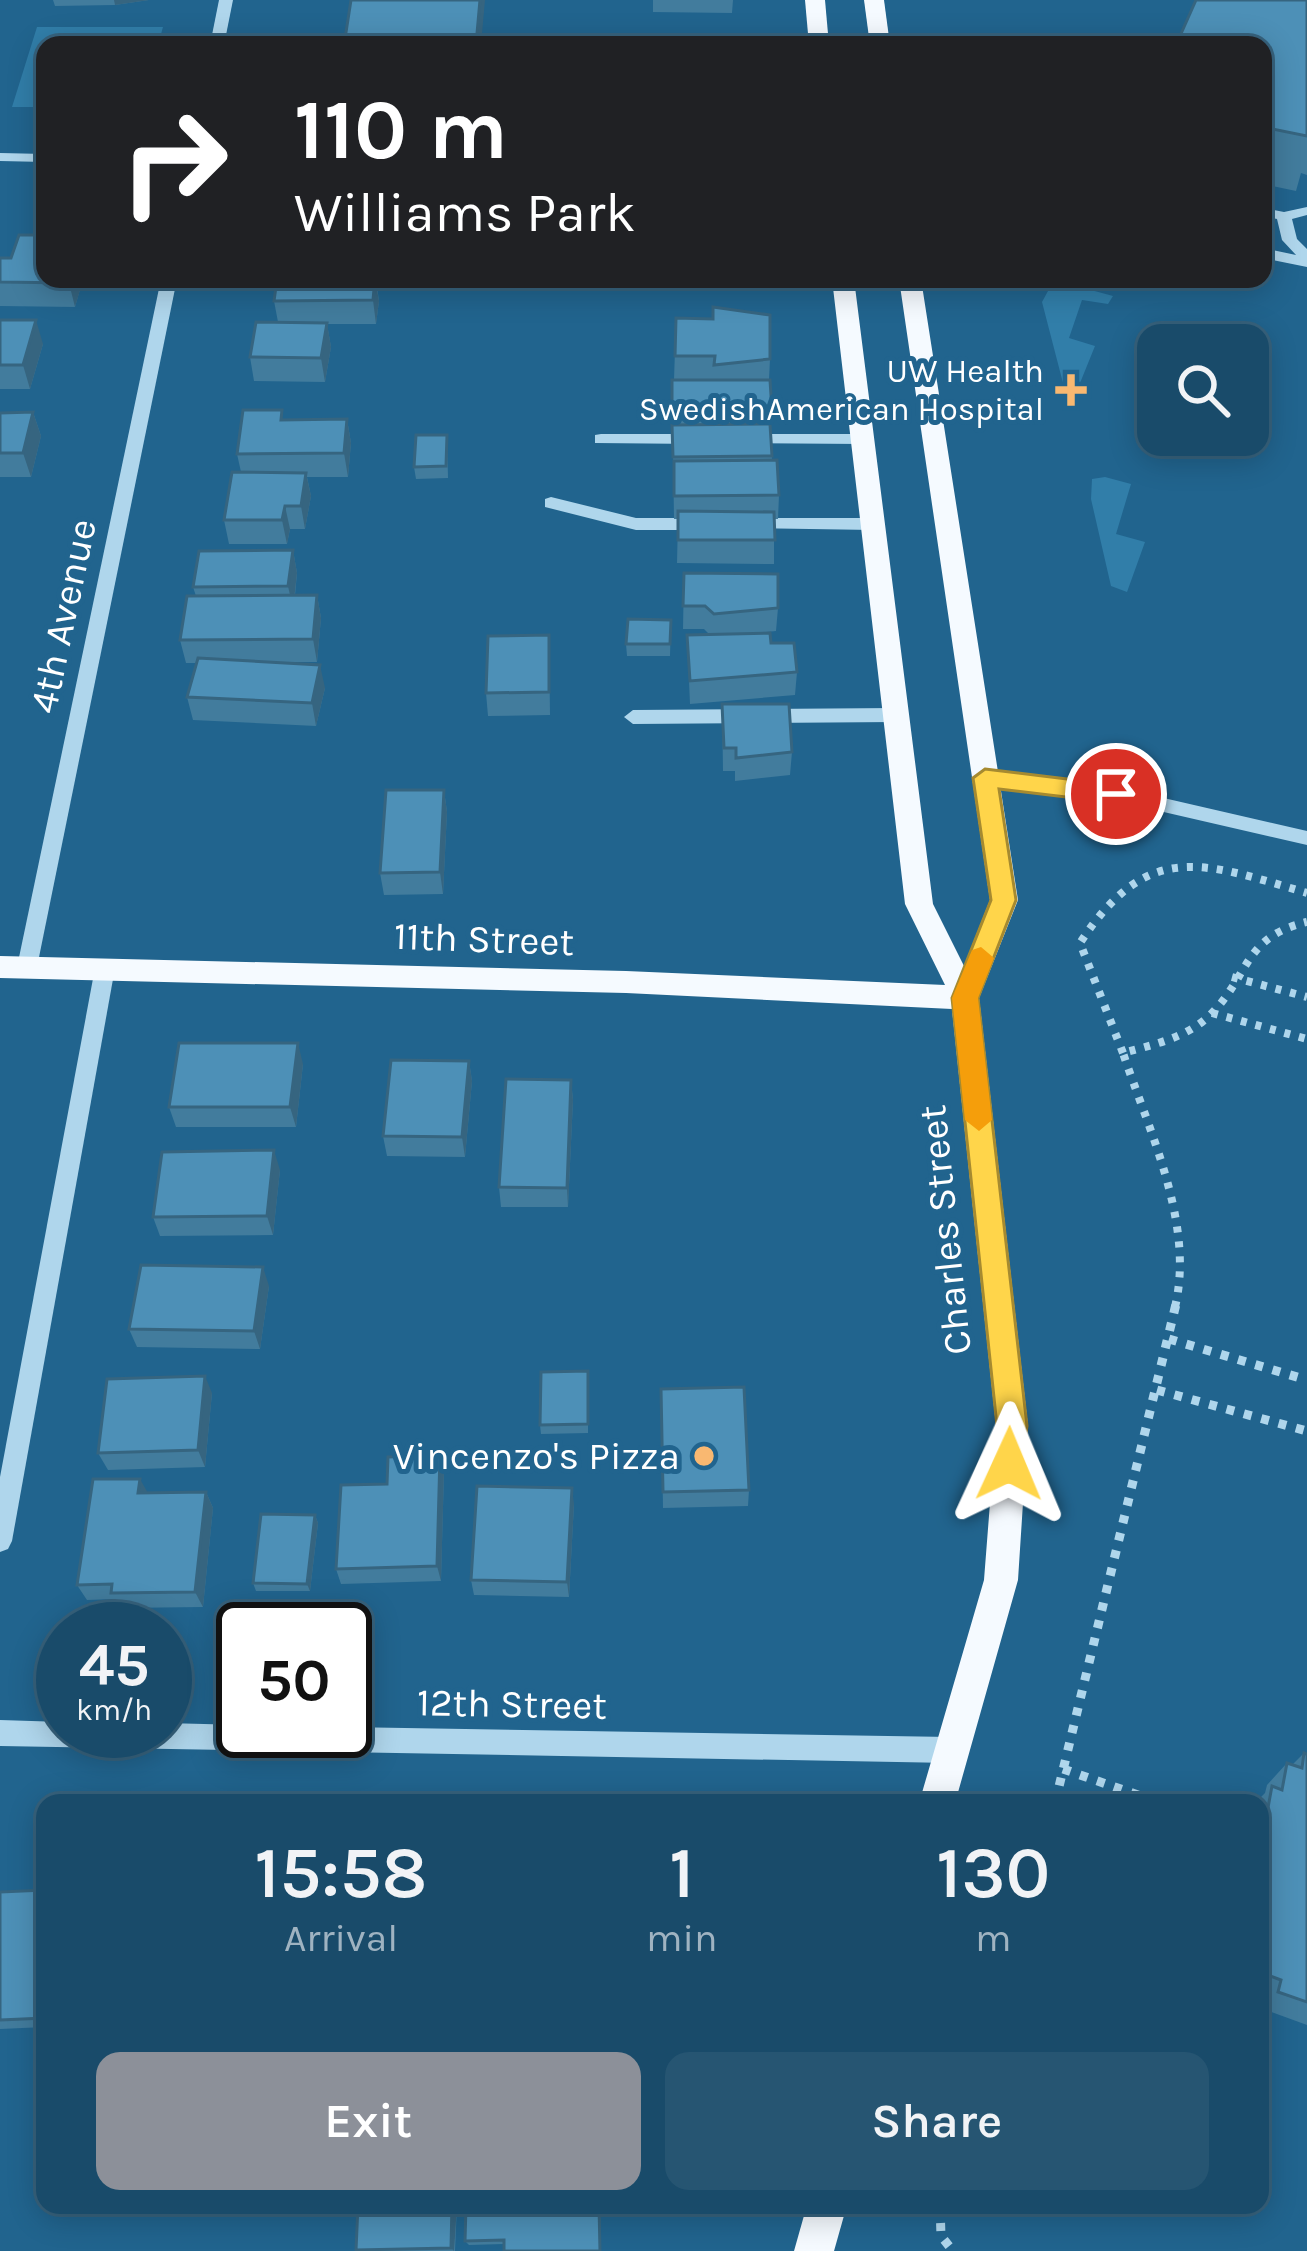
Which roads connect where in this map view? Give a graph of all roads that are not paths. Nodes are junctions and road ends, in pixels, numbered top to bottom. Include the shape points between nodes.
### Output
1 (226, 0) edge
2 (815, 0) edge
3 (874, 0) edge
4 (219, 36) edge
5 (818, 36) edge
6 (879, 36) edge
7 (0, 158) edge
8 (36, 158) edge
9 (1307, 211) edge
10 (1272, 214) edge
11 (1283, 216) junction
12 (1272, 254) edge
13 (1307, 260) edge
14 (167, 288) edge
15 (844, 288) edge
16 (911, 288) edge
17 (601, 439) dead end
18 (862, 439) junction
19 (551, 503) dead end
20 (873, 524) junction
21 (896, 716) junction
22 (633, 717) dead end
23 (985, 778) junction
24 (1307, 838) edge
25 (14, 968) edge
26 (106, 968) junction
27 (965, 998) junction
28 (0, 1541) edge
29 (0, 1733) edge
30 (951, 1750) junction
31 (939, 1794) edge
32 (824, 2214) edge
33 (814, 2251) edge

1 - 4 street
2 - 5 main road
3 - 6 main road
7 - 8 street
9 - 11 street
10 - 11 street
11 - 13 street
12 - 13 street
14 - 25 street, 4th Avenue
15 - 18 main road, Charles Street
16 - 23 main road, Charles Street
17 - 18 street
18 - 20 main road, Charles Street
19 - 20 street via 635,524
20 - 21 main road, Charles Street
21 - 22 street
21 - 27 main road, Charles Street via 919,904
23 - 24 street via 1116,794
23 - 27 main road, Charles Street via 1004,900
25 - 26 main road, 11th Street
26 - 27 main road, 11th Street
26 - 28 street
27 - 30 main road, Charles Street via 1012,1426 1000,1580
29 - 30 street, 12th Street
30 - 31 main road, Charles Street
32 - 33 main road

